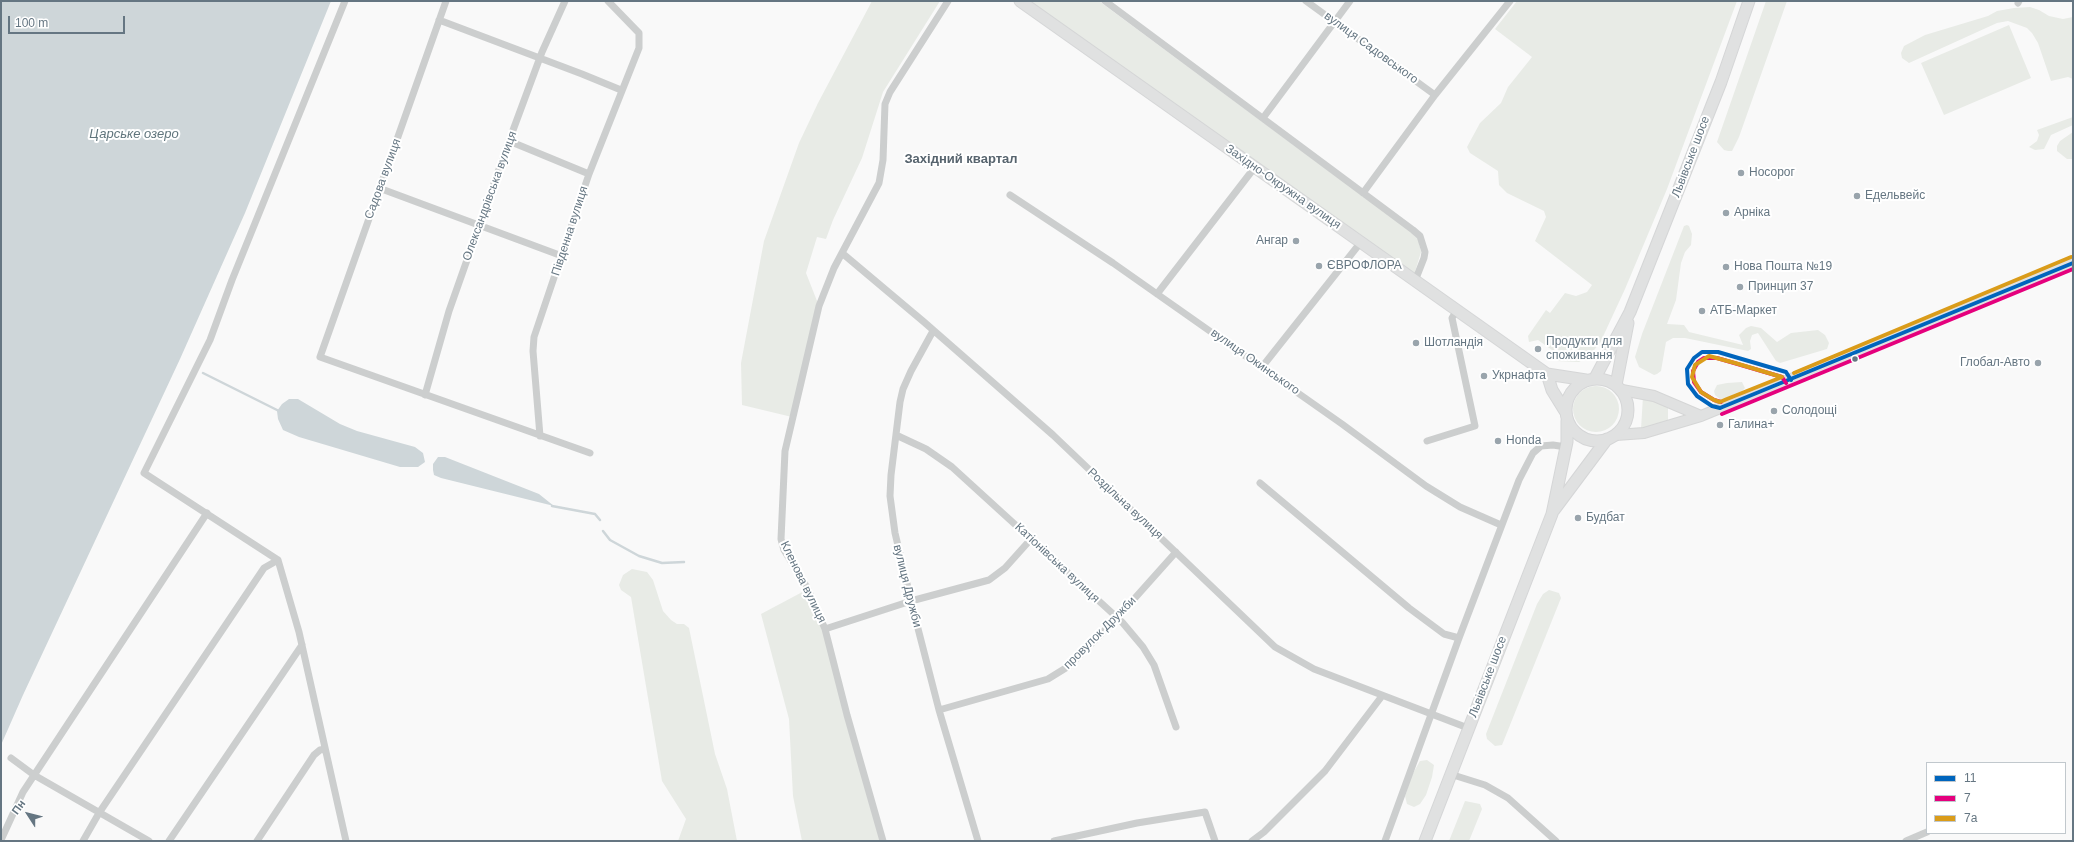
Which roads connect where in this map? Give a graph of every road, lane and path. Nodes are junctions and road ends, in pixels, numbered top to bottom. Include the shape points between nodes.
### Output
1 (345, 1) edge
2 (446, 1) edge
3 (565, 1) edge
4 (608, 1) edge
5 (948, 1) edge
6 (1020, 1) edge
7 (1105, 1) edge
8 (1306, 1) edge
9 (1350, 1) edge
10 (1510, 1) edge
11 (1749, 1) edge
12 (439, 20) junction
13 (1334, 22) junction
14 (540, 58) junction
15 (621, 90) junction
16 (1435, 95) junction
17 (1263, 118) junction
18 (509, 141) junction
19 (1255, 167) junction
20 (589, 174) junction
21 (379, 188) junction
22 (1363, 192) junction
23 (1010, 195) dead end
24 (480, 225) junction
25 (1361, 242) junction
26 (842, 253) junction
27 (562, 256) junction
28 (2073, 263) edge
29 (1416, 281) junction
30 (1157, 294) junction
31 (1457, 310) junction
32 (1630, 312) junction
33 (933, 331) junction
34 (1262, 368) junction
35 (1547, 374) junction
36 (1590, 379) junction
37 (1619, 387) junction
38 (425, 395) junction
39 (1566, 416) junction
40 (1701, 416) junction
41 (896, 434) junction
42 (540, 436) junction
43 (1612, 437) junction
44 (1427, 441) dead end
45 (1566, 447) junction
46 (590, 453) dead end
47 (1260, 483) dead end
48 (207, 513) junction
49 (1552, 514) junction
50 (1501, 525) junction
51 (1031, 539) junction
52 (1176, 552) junction
53 (278, 560) junction
54 (911, 601) junction
55 (1118, 617) junction
56 (825, 629) junction
57 (1458, 638) junction
58 (302, 645) junction
59 (1382, 696) junction
60 (939, 710) junction
61 (1432, 713) junction
62 (1176, 727) dead end
63 (1468, 728) junction
64 (325, 749) junction
65 (11, 758) dead end
66 (1450, 774) junction
67 (34, 775) junction
68 (99, 813) junction
69 (1926, 832) edge
70 (1, 840) edge
71 (83, 841) edge
72 (149, 841) edge
73 (169, 841) edge
74 (257, 841) edge
75 (346, 841) edge
76 (882, 841) edge
77 (978, 841) edge
78 (1054, 841) edge
79 (1215, 841) edge
80 (1252, 841) edge
81 (1385, 841) edge
82 (1425, 841) edge
83 (1556, 841) edge
84 (1906, 841) edge

1 - 48 street via 210,340 144,473
2 - 12 street, Садова вулиця
3 - 14 street, Олександрівська вулиця
4 - 15 street, Південна вулиця via 639,33 639,48
5 - 26 street, Кленова вулиця via 890,92 884,113 883,160 878,183
6 - 19 main road, Західно-Окружна вулиця
7 - 17 street
8 - 13 street, вулиця Садовського
9 - 13 street
10 - 16 street
11 - 32 main road, Львівське шосе via 1721,82
12 - 14 street
12 - 21 street, Садова вулиця
13 - 16 street, вулиця Садовського
13 - 17 street
14 - 15 street
14 - 18 street, Олександрівська вулиця
15 - 20 street, Південна вулиця
16 - 22 street
17 - 22 street
18 - 20 street
18 - 24 street, Олександрівська вулиця
19 - 25 main road, Західно-Окружна вулиця
19 - 30 street
20 - 27 street, Південна вулиця
21 - 24 street
21 - 38 street, Садова вулиця via 320,357
22 - 29 street via 1420,236 1424,244 1424,258
23 - 30 street, вулиця Окинського
24 - 27 street
24 - 38 street, Олександрівська вулиця via 449,311
25 - 29 main road, Західно-Окружна вулиця
25 - 34 street
26 - 33 street, Роздільна вулиця
26 - 56 street, Кленова вулиця via 819,306 792,417 785,451 781,518 784,550 808,589
27 - 42 street, Південна вулиця via 534,337
28 - 40 main road
29 - 31 main road, Західно-Окружна вулиця
30 - 34 street, вулиця Окинського
31 - 35 main road, Західно-Окружна вулиця
31 - 44 street via 1452,318 1475,426
32 - 36 main road, Львівське шосе
32 - 37 main road, Львівське шосе
33 - 41 street, вулиця Дружби via 910,370 903,388
33 - 52 street, Роздільна вулиця via 1053,435
34 - 50 street, вулиця Окинського via 1426,486 1460,507
35 - 36 main road, Західно-Окружна вулиця
35 - 39 main road via 1552,390
36 - 37 main road via 1605,379
36 - 39 main road via 1577,385 1570,392 1566,401
37 - 40 main road via 1654,396
37 - 43 main road via 1626,399 1627,418 1623,427
38 - 42 street
39 - 43 main road via 1572,429 1579,436 1598,441
39 - 45 main road, Львівське шосе
40 - 43 main road via 1644,433
41 - 51 street, Катіонівська вулиця via 926,449 952,467
41 - 54 street, вулиця Дружби via 890,496 895,533
42 - 46 street
43 - 49 main road, Львівське шосе
45 - 49 main road, Львівське шосе
45 - 50 street via 1540,446 1533,453 1518,480
47 - 57 street via 1409,608 1444,634
48 - 53 street
48 - 67 street
49 - 63 main road, Львівське шосе
50 - 57 street
51 - 54 street via 989,580
51 - 55 street, Катіонівська вулиця
52 - 55 street, провулок Дружби
52 - 59 street, Роздільна вулиця via 1275,647 1314,669
53 - 58 street
53 - 68 street via 264,568
54 - 56 street
54 - 60 street, вулиця Дружби
55 - 60 street, провулок Дружби via 1069,666 1048,679
55 - 62 street, Катіонівська вулиця via 1154,665
56 - 76 street, Кленова вулиця
57 - 61 street
58 - 64 street
58 - 73 street
59 - 61 street, Роздільна вулиця
59 - 80 street via 1325,771
60 - 77 street, вулиця Дружби
61 - 63 street, Роздільна вулиця
61 - 81 street
63 - 66 main road, Львівське шосе
64 - 74 street via 314,755
64 - 75 street
65 - 67 street
66 - 82 main road, Львівське шосе
66 - 83 street via 1485,785 1508,798
67 - 68 street
67 - 70 street via 23,792
68 - 71 street
68 - 72 street
69 - 84 street
78 - 79 street via 1137,823 1205,812

